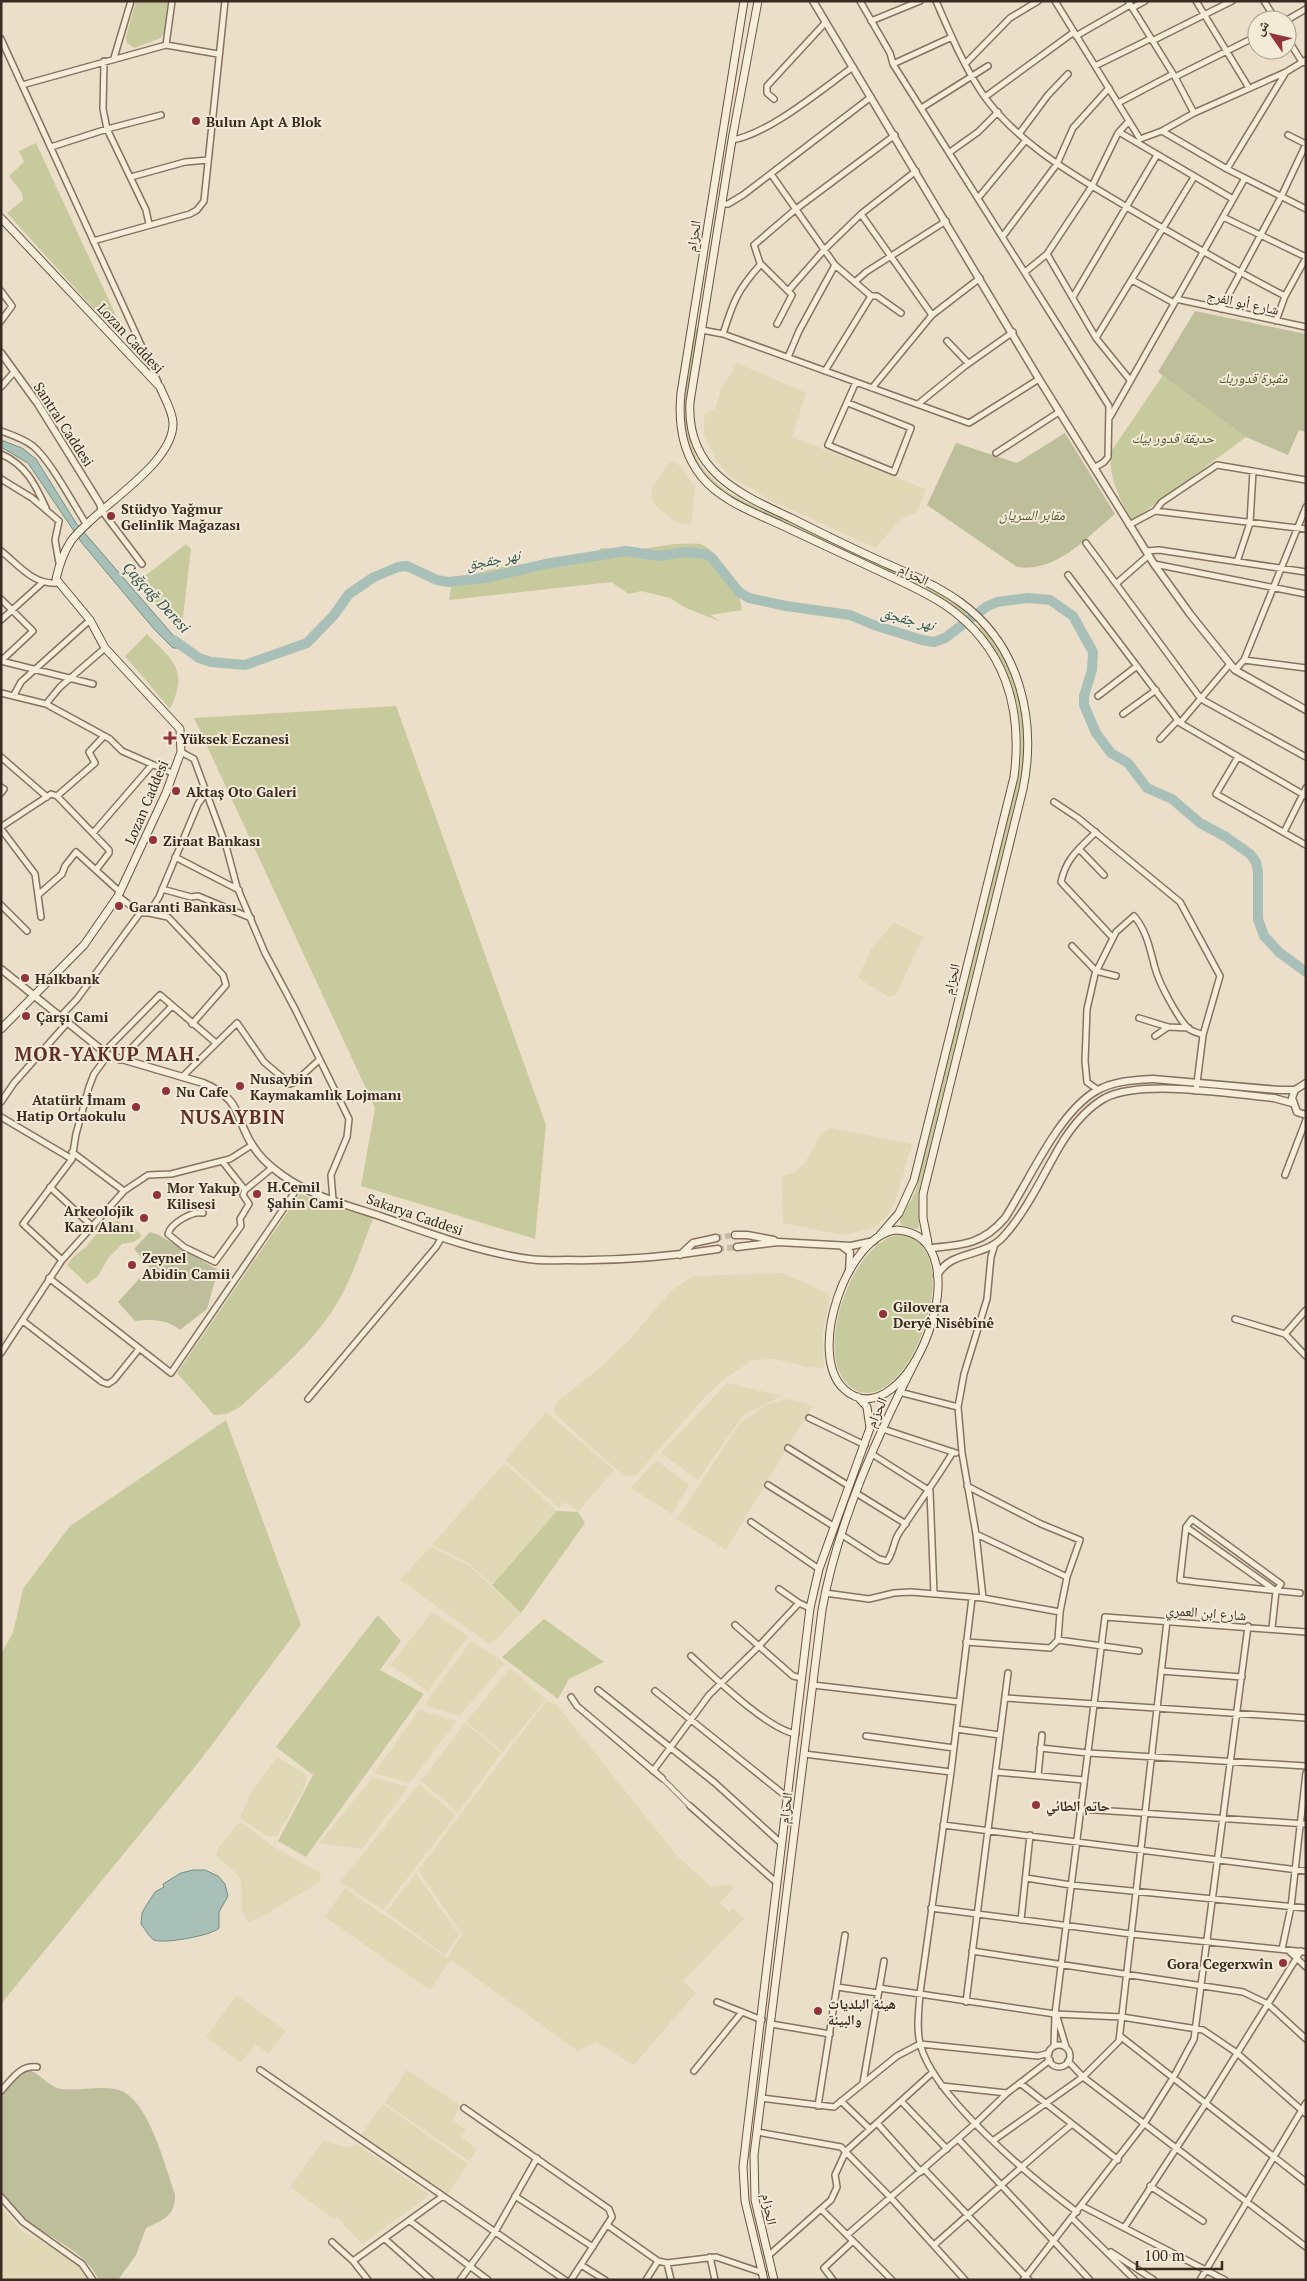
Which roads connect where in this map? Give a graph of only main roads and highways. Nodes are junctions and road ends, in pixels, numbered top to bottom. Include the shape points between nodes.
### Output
1 (744, 1) edge
2 (758, 1) edge
3 (1, 218) edge
4 (691, 324) junction
5 (702, 328) junction
6 (979, 619) junction
7 (971, 627) junction
8 (1, 1029) edge
9 (880, 1235) junction
10 (929, 1246) junction
11 (919, 1354) junction
12 (858, 1397) junction
13 (764, 2277) edge
14 (774, 2280) edge

1 - 4 main road, الحزام
2 - 5 main road, الحزام
3 - 8 main road, Lozan Caddesi via 160,387 174,421 172,438 161,456 71,541 59,563 56,580 90,620 105,648 180,729 181,752 166,793 119,894 84,945
4 - 5 main road
4 - 7 main road, الحزام via 680,420 690,459 707,482 737,504 922,592 953,611
5 - 6 main road, الحزام via 690,402 691,430 701,454 719,478 747,498 920,579 961,603
6 - 7 main road
6 - 10 main road, الحزام via 1004,651 1018,679 1026,710 1028,754 1018,807 923,1194 923,1218
7 - 9 main road, الحزام via 999,665 1013,701 1018,734 1014,778 911,1190 895,1219
9 - 10 main road via 906,1230
9 - 12 main road via 849,1273 835,1304 830,1346 832,1367 844,1390
10 - 11 main road via 936,1277 935,1309
11 - 12 main road via 899,1382 887,1392 872,1398
11 - 14 main road, الحزام via 899,1392 856,1493 825,1593 757,2132 754,2192
12 - 13 main road, الحزام via 868,1407 870,1428 819,1569 810,1608 743,2179 747,2213

